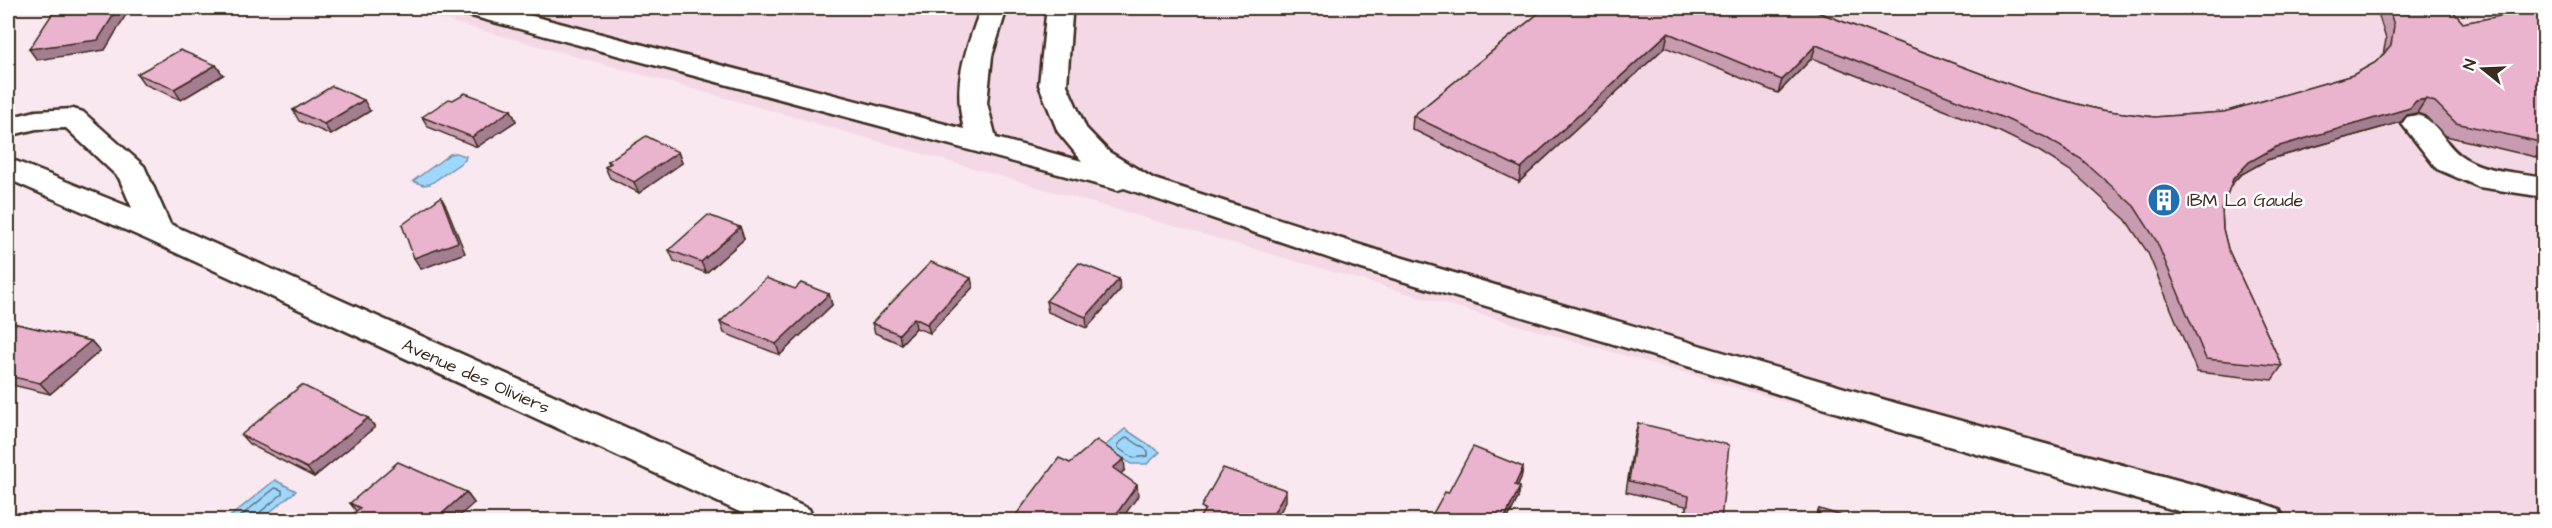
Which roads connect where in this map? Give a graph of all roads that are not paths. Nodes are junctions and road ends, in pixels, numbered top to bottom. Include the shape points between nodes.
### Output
1 (473, 8) edge
2 (994, 8) edge
3 (1064, 8) edge
4 (2417, 124) dead end
5 (8, 127) edge
6 (983, 144) junction
7 (8, 168) edge
8 (1143, 186) junction
9 (2544, 187) edge
10 (157, 231) junction
11 (795, 520) edge
12 (2265, 520) edge

1 - 6 street
2 - 6 street via 978,56 972,103
3 - 8 street via 1059,15 1053,85 1073,132 1098,159
4 - 9 street via 2448,162 2479,177
5 - 10 street via 36,120 73,118 133,173
6 - 8 street
7 - 10 street, Avenue des Oliviers
8 - 12 street via 1365,258 1899,418
10 - 11 street, Avenue des Oliviers

